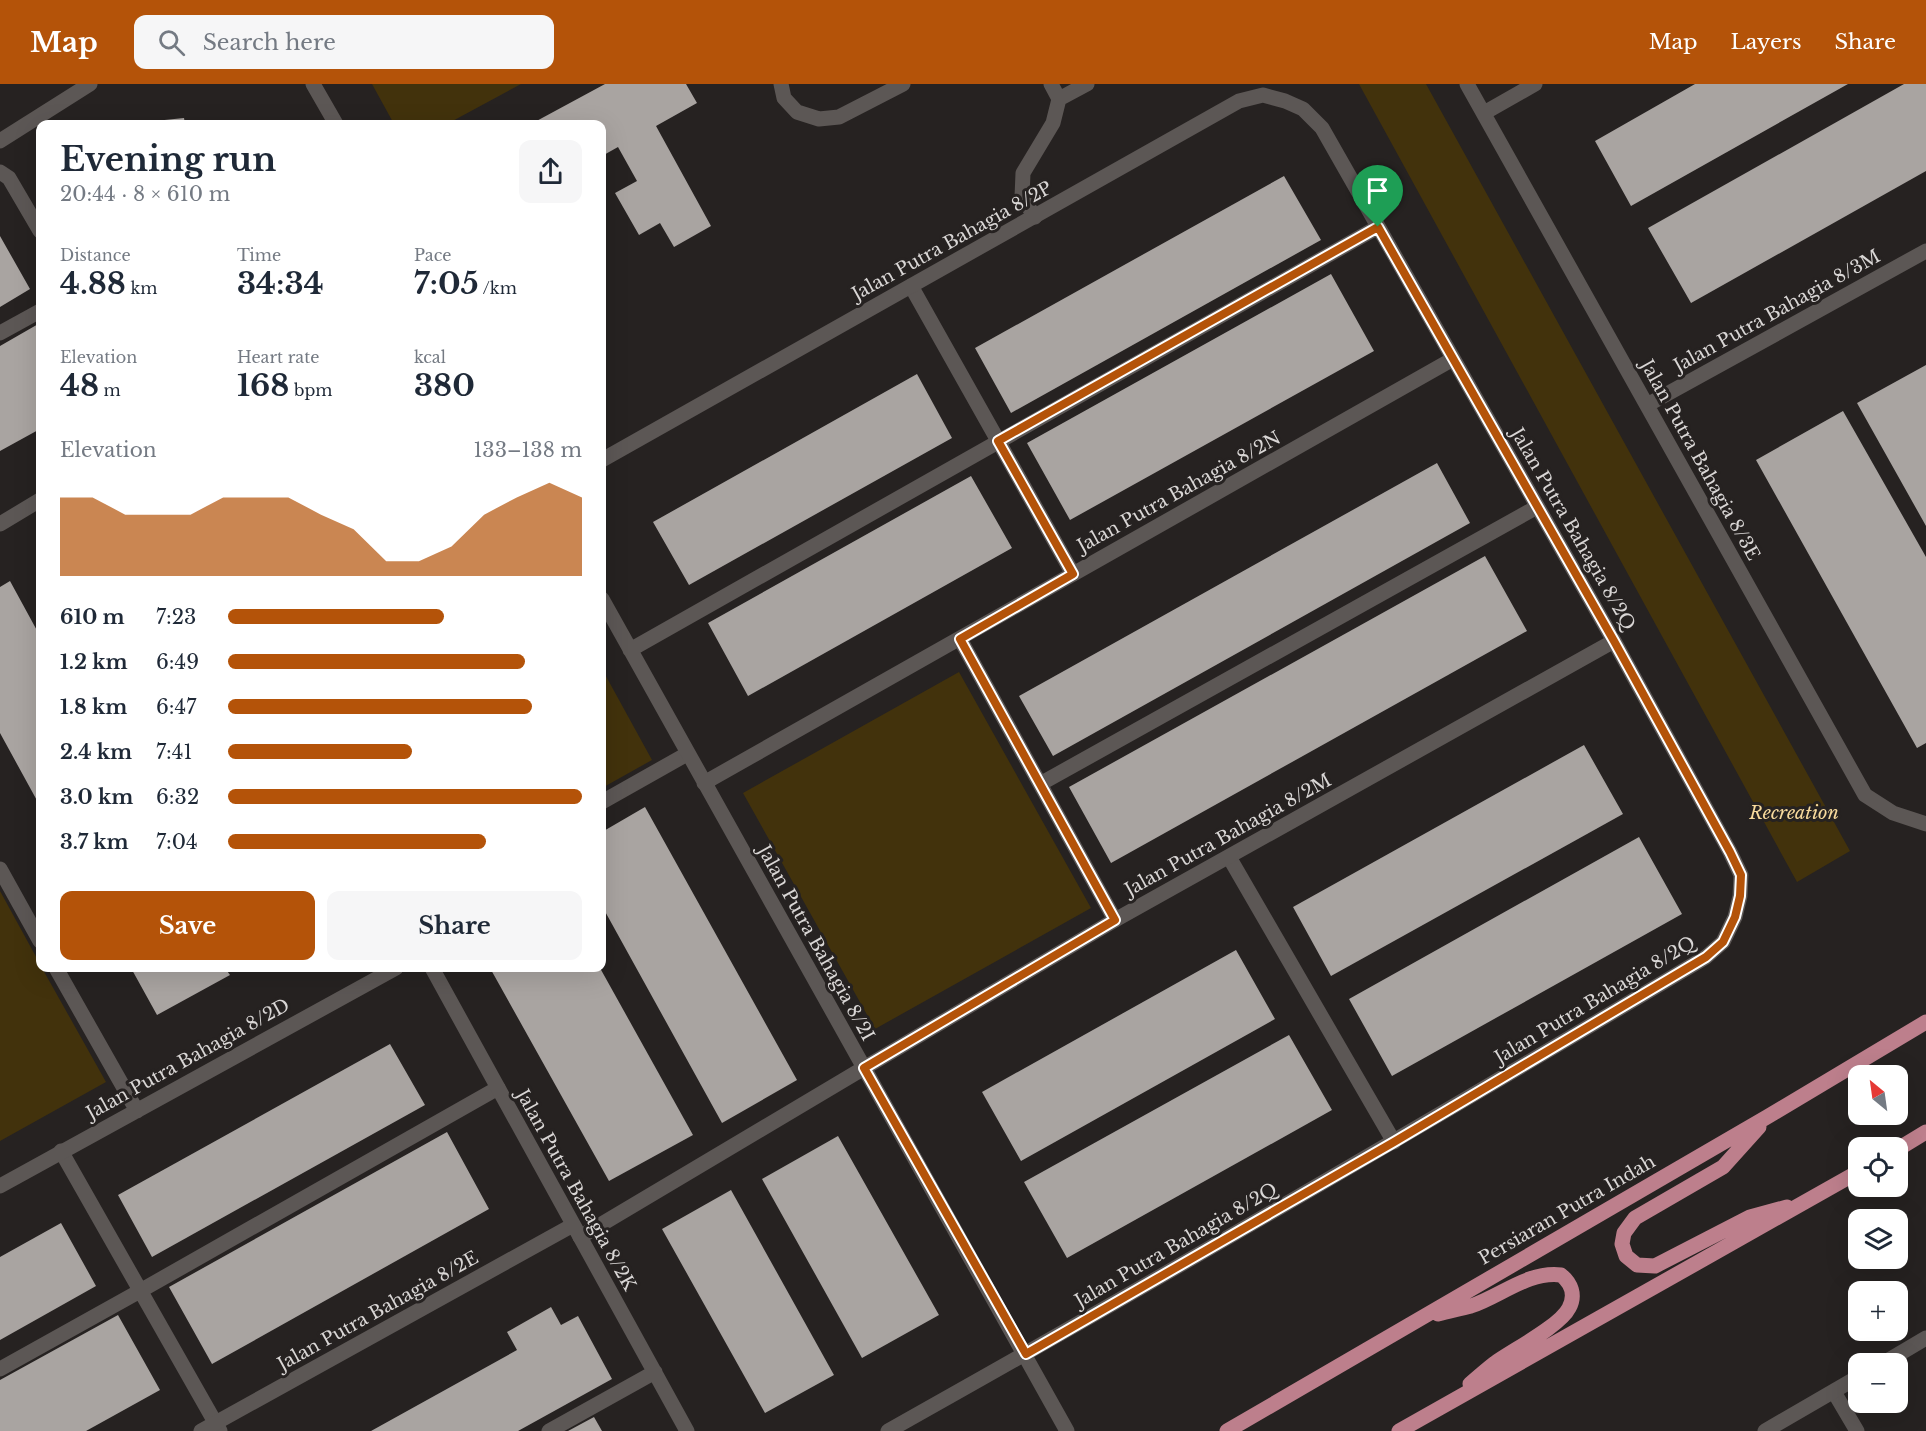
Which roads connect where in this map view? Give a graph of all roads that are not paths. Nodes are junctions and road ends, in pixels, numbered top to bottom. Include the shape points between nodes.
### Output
1 (90, 84) edge
2 (313, 84) edge
3 (781, 84) edge
4 (903, 84) edge
5 (1051, 84) edge
6 (1087, 84) edge
7 (1467, 84) edge
8 (1535, 84) edge
9 (1059, 99) junction
10 (1484, 113) junction
11 (334, 120) edge
12 (1322, 128) joint
13 (0, 141) edge
14 (0, 172) edge
15 (1035, 217) junction
16 (36, 224) edge
17 (1378, 227) junction
18 (1926, 251) edge
19 (911, 286) junction
20 (36, 312) edge
21 (0, 333) edge
22 (1453, 359) junction
23 (1647, 405) junction
24 (998, 441) junction
25 (606, 458) edge
26 (36, 502) edge
27 (1538, 507) junction
28 (0, 524) edge
29 (1073, 574) junction
30 (606, 606) edge
31 (960, 639) junction
32 (1614, 641) junction
33 (630, 650) junction
34 (687, 754) junction
35 (704, 783) junction
36 (1040, 784) junction
37 (606, 800) edge
38 (1926, 824) edge
39 (1229, 857) junction
40 (0, 869) edge
41 (1115, 920) junction
42 (36, 934) edge
43 (58, 972) edge
44 (389, 972) edge
45 (434, 972) edge
46 (1926, 1022) edge
47 (864, 1068) junction
48 (498, 1088) junction
49 (137, 1111) junction
50 (1767, 1117) junction
51 (1926, 1132) edge
52 (1394, 1142) junction
53 (1908, 1143) edge
54 (61, 1151) junction
55 (1848, 1178) edge
56 (0, 1186) edge
57 (1807, 1202) junction
58 (576, 1231) junction
59 (140, 1291) junction
60 (1421, 1318) junction
61 (1926, 1338) edge
62 (1901, 1353) edge
63 (1026, 1354) junction
64 (0, 1369) edge
65 (655, 1372) junction
66 (1848, 1383) edge
67 (1834, 1392) junction
68 (1443, 1407) junction
69 (218, 1427) edge
70 (201, 1431) edge
71 (549, 1431) edge
72 (687, 1431) edge
73 (888, 1431) edge
74 (1067, 1431) edge
75 (1227, 1431) edge
76 (1399, 1431) edge
77 (1765, 1431) edge
78 (1857, 1431) edge

1 - 13 street
2 - 11 street
3 - 4 street via 784,98 797,112 819,119 838,117
5 - 9 street
6 - 9 street
7 - 10 street, Jalan Putra Bahagia 8/3E
8 - 10 street
9 - 15 street via 1053,123 1023,173 1022,197
10 - 23 street, Jalan Putra Bahagia 8/3E
12 - 15 street, Jalan Putra Bahagia 8/2P via 1304,109 1285,101 1263,94 1239,101
12 - 17 street, Jalan Putra Bahagia 8/2Q
14 - 16 street via 9,178
15 - 19 street, Jalan Putra Bahagia 8/2P
17 - 22 street, Jalan Putra Bahagia 8/2Q
17 - 24 street
18 - 23 street, Jalan Putra Bahagia 8/3M
19 - 24 street
19 - 25 street, Jalan Putra Bahagia 8/2P
20 - 21 street
22 - 27 street, Jalan Putra Bahagia 8/2Q
22 - 29 street, Jalan Putra Bahagia 8/2N
23 - 38 street, Jalan Putra Bahagia 8/3E via 1865,795 1893,813
24 - 29 street
24 - 33 street
26 - 28 street
27 - 32 street, Jalan Putra Bahagia 8/2Q
27 - 36 street
29 - 31 street, Jalan Putra Bahagia 8/2N
30 - 33 street, Jalan Putra Bahagia 8/2I
31 - 35 street, Jalan Putra Bahagia 8/2N
31 - 36 street
32 - 39 street, Jalan Putra Bahagia 8/2M
32 - 52 street, Jalan Putra Bahagia 8/2Q via 1741,875 1735,917 1723,942 1706,957
33 - 34 street, Jalan Putra Bahagia 8/2I
34 - 35 street, Jalan Putra Bahagia 8/2I
34 - 37 street
35 - 47 street, Jalan Putra Bahagia 8/2I
36 - 41 street
39 - 41 street, Jalan Putra Bahagia 8/2M
39 - 52 street
40 - 42 street
41 - 47 street, Jalan Putra Bahagia 8/2M
43 - 49 street
44 - 49 street, Jalan Putra Bahagia 8/2D
45 - 48 street, Jalan Putra Bahagia 8/2K
46 - 50 main road, Persiaran Putra Indah
47 - 58 street, Jalan Putra Bahagia 8/2M
47 - 63 street, Jalan Putra Bahagia 8/2I
48 - 58 street, Jalan Putra Bahagia 8/2K
48 - 59 street
49 - 54 street, Jalan Putra Bahagia 8/2D
50 - 57 main road via 1723,1167 1635,1218 1624,1233 1626,1256 1637,1265 1655,1266 1750,1217
50 - 60 main road, Persiaran Putra Indah
51 - 53 main road
52 - 63 street, Jalan Putra Bahagia 8/2Q
54 - 56 street, Jalan Putra Bahagia 8/2D
54 - 59 street
55 - 57 main road
57 - 68 main road
58 - 65 street, Jalan Putra Bahagia 8/2K
58 - 69 street, Jalan Putra Bahagia 8/2E
59 - 64 street
59 - 69 street
60 - 68 main road via 1472,1305 1548,1274 1561,1275 1572,1287 1569,1309 1559,1320 1492,1365
60 - 75 main road, Persiaran Putra Indah
61 - 62 street
63 - 73 street, Jalan Putra Bahagia 8/2Q
63 - 74 street, Jalan Putra Bahagia 8/2I
65 - 71 street
65 - 72 street, Jalan Putra Bahagia 8/2K
66 - 67 street
67 - 77 street
67 - 78 street
68 - 76 main road
69 - 70 street, Jalan Putra Bahagia 8/2E

